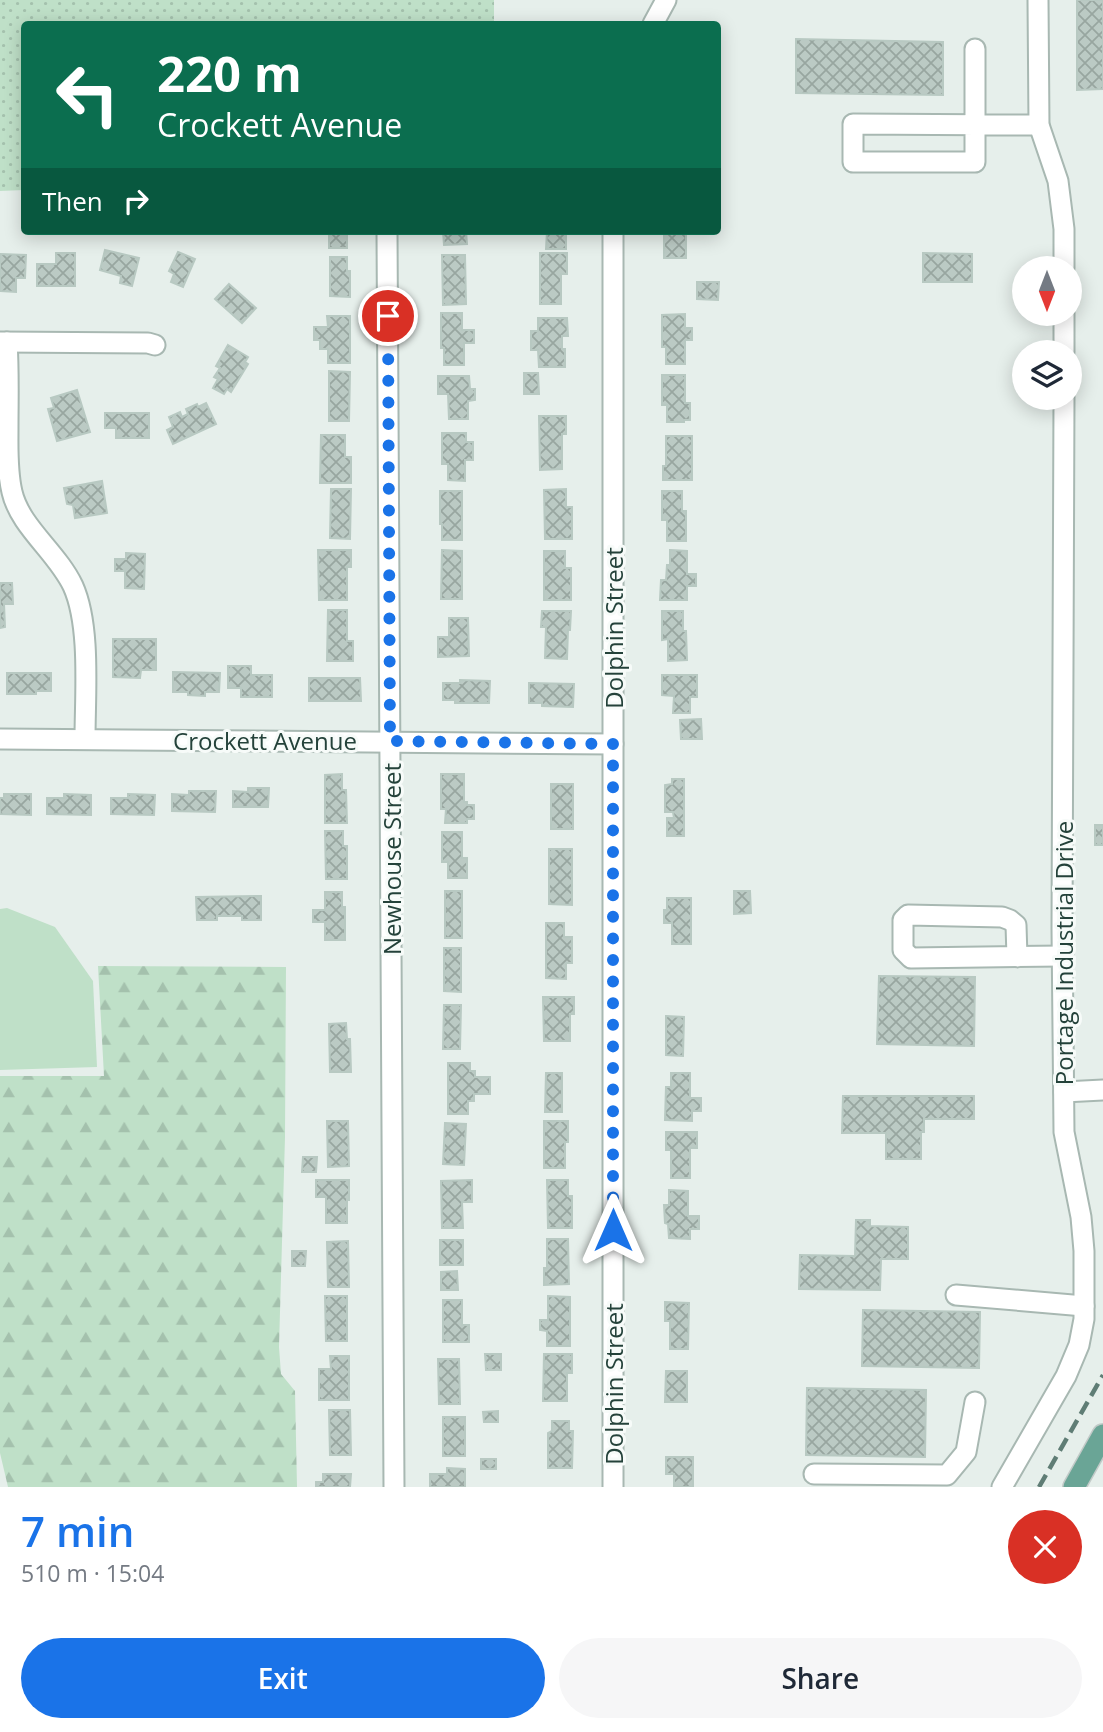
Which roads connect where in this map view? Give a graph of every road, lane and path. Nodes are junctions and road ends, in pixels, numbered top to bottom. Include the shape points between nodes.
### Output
1 (666, 0) edge
2 (1038, 0) edge
3 (655, 21) edge
4 (975, 49) dead end
5 (974, 124) junction
6 (1039, 125) junction
7 (387, 235) edge
8 (613, 235) edge
9 (1064, 256) edge
10 (4, 342) edge
11 (155, 345) dead end
12 (1064, 410) edge
13 (0, 739) edge
14 (85, 739) junction
15 (390, 741) junction
16 (613, 744) junction
17 (1063, 956) junction
18 (1017, 957) junction
19 (1103, 1090) edge
20 (1064, 1092) junction
21 (956, 1295) dead end
22 (1084, 1306) junction
23 (975, 1402) dead end
24 (1103, 1435) edge
25 (814, 1474) dead end
26 (394, 1487) edge
27 (613, 1487) edge
28 (1002, 1487) edge
29 (1074, 1487) edge

1 - 3 street
2 - 6 street
4 - 5 street
5 - 5 street via 853,124 853,162 975,162
5 - 6 street
6 - 9 street via 1058,181
7 - 15 street, Newhouse Street
8 - 16 street, Dolphin Street
10 - 11 street
10 - 14 street via 12,494 22,517 59,562 81,611
12 - 17 street, Portage Industrial Drive
13 - 14 street, Crockett Avenue
14 - 15 street, Crockett Avenue
15 - 16 street, Crockett Avenue
15 - 26 street, Newhouse Street
16 - 27 street, Dolphin Street
17 - 18 street
17 - 20 street, Portage Industrial Drive
18 - 18 street via 911,958 903,950 903,920 908,915 1002,917 1016,925
19 - 20 street
20 - 22 street, Portage Industrial Drive via 1064,1132 1081,1217
21 - 22 street
22 - 28 street, Portage Industrial Drive via 1079,1345 1066,1376
23 - 25 street via 966,1452 947,1475
24 - 29 main road

